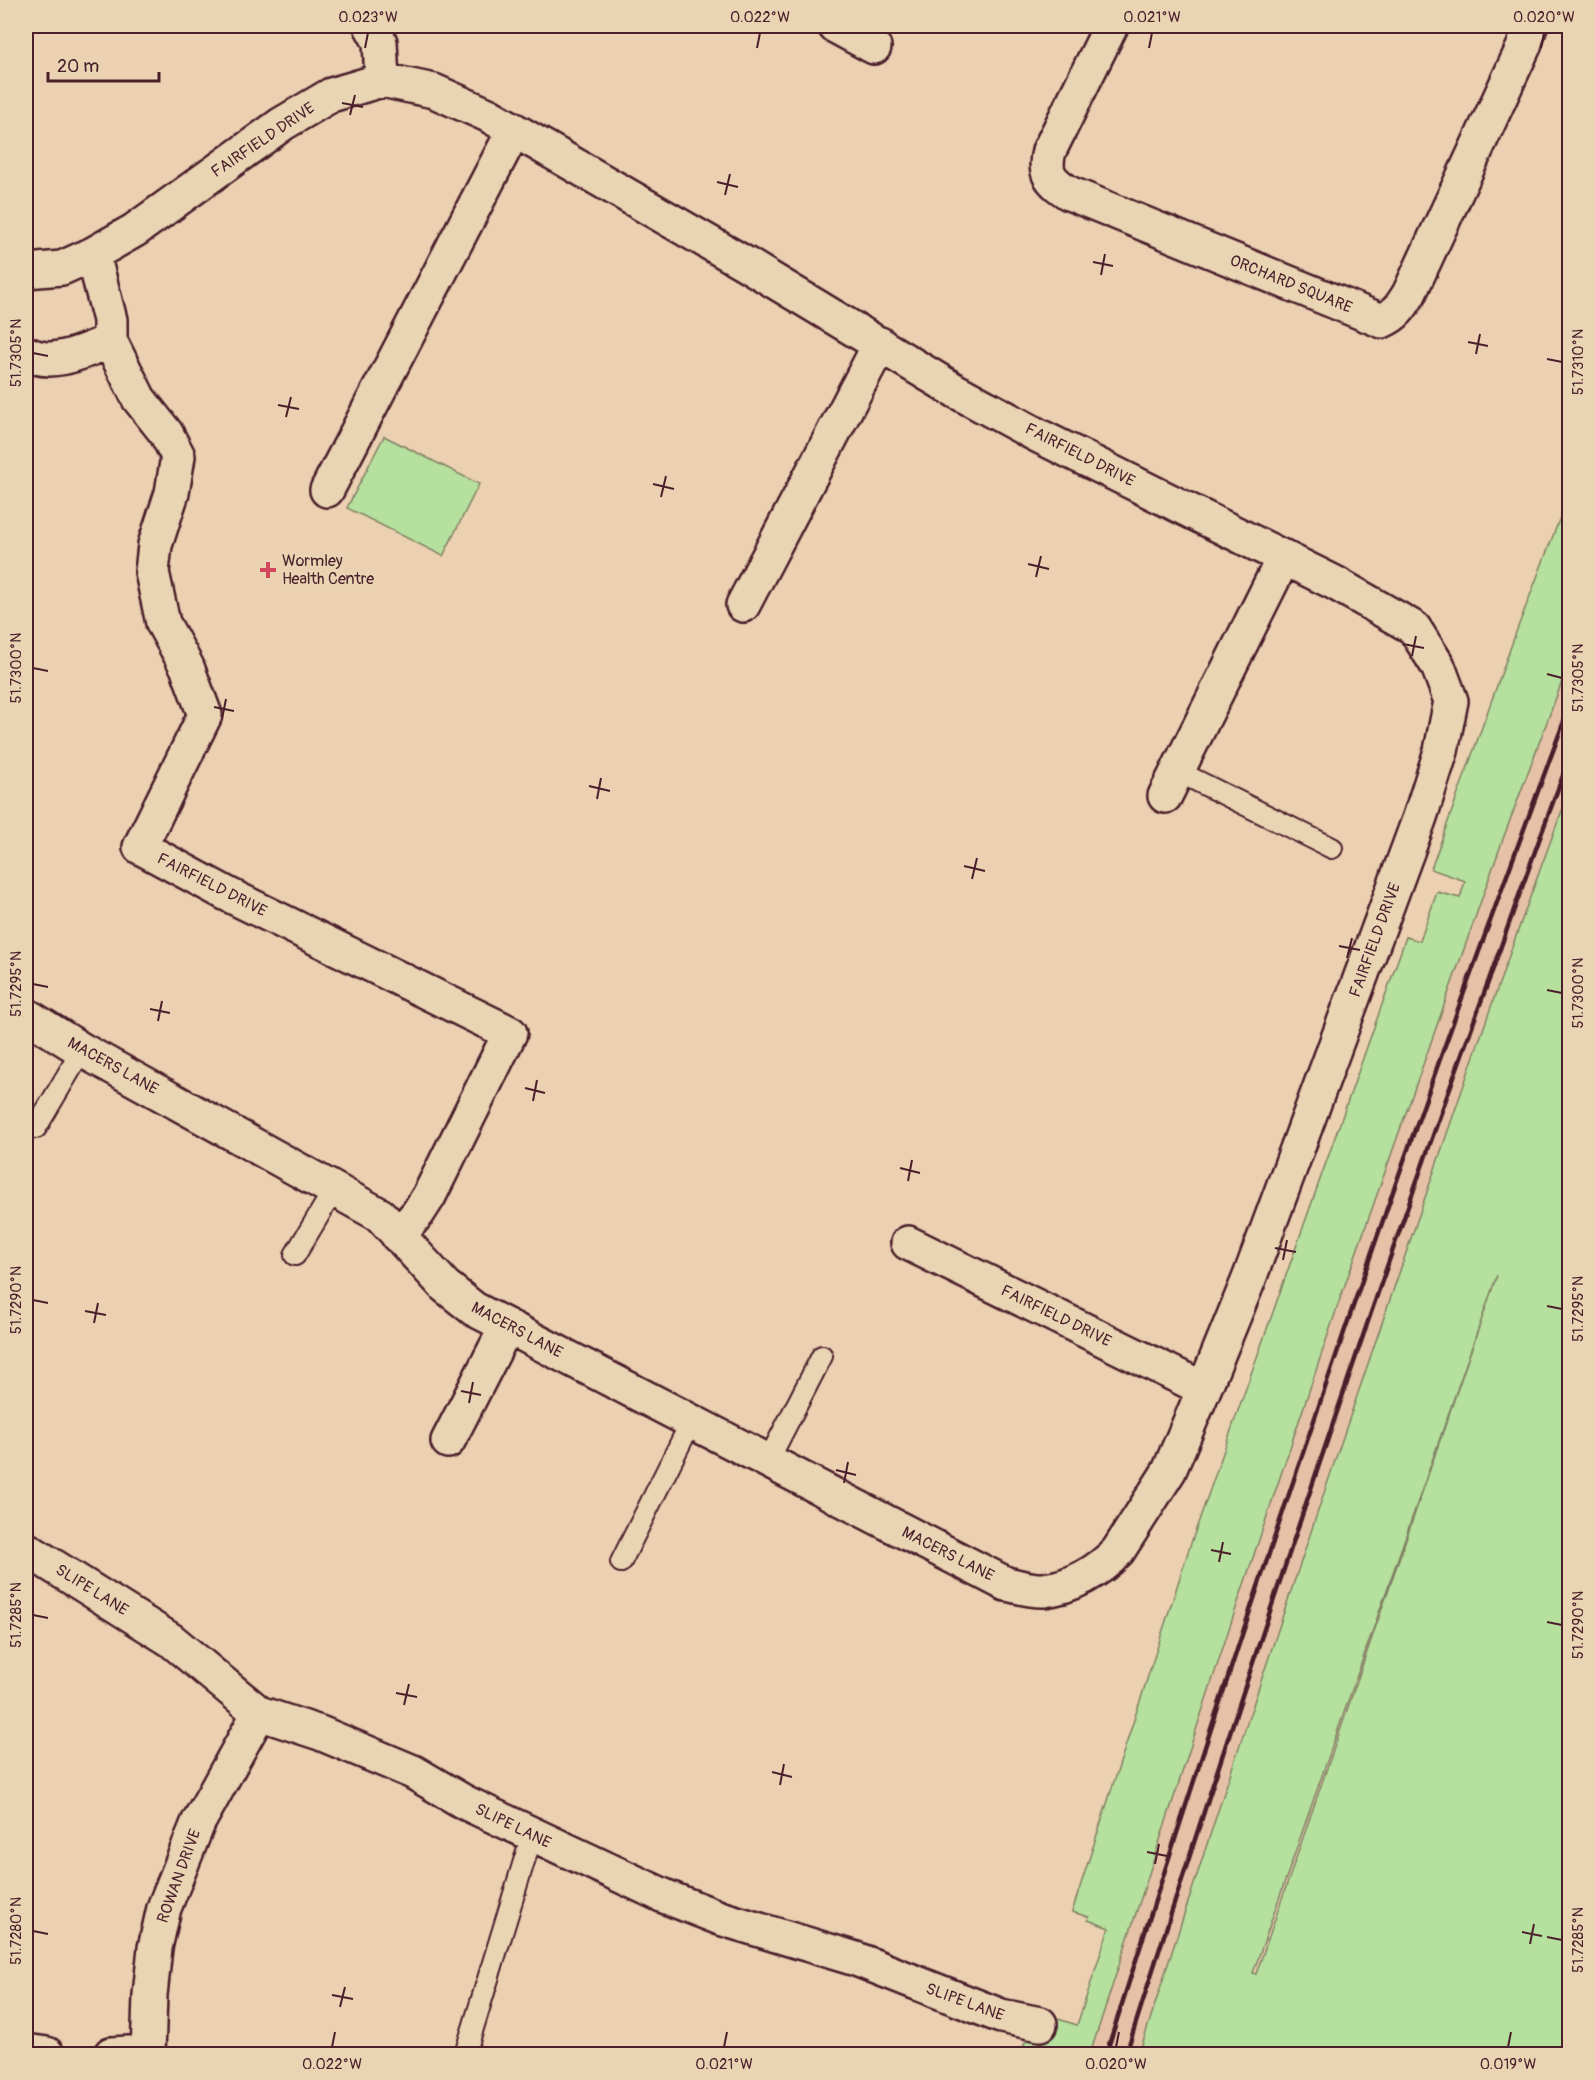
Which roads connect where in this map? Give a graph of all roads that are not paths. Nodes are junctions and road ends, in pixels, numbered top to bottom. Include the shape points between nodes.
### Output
1 (371, 26) edge
2 (835, 26) edge
3 (1111, 26) edge
4 (1530, 26) edge
5 (874, 46) dead end
6 (382, 80) junction
7 (514, 130) junction
8 (93, 254) junction
9 (26, 271) edge
10 (110, 341) junction
11 (880, 344) junction
12 (26, 353) edge
13 (327, 490) dead end
14 (1284, 557) junction
15 (743, 605) dead end
16 (1171, 784) joint
17 (1332, 848) dead end
18 (26, 1015) edge
19 (82, 1050) junction
20 (36, 1128) dead end
21 (335, 1188) junction
22 (398, 1236) junction
23 (908, 1243) dead end
24 (296, 1255) dead end
25 (507, 1326) junction
26 (822, 1356) dead end
27 (1204, 1389) junction
28 (691, 1422) junction
29 (448, 1442) dead end
30 (768, 1461) junction
31 (26, 1549) edge
32 (621, 1562) dead end
33 (1042, 1590) joint
34 (259, 1713) junction
35 (532, 1835) junction
36 (1040, 2024) dead end
37 (26, 2051) edge
38 (466, 2051) dead end
39 (148, 2053) edge
40 (46, 2055) edge
41 (111, 2055) edge

1 - 6 street via 380,42
2 - 5 street
3 - 4 street, ORCHARD SQUARE via 1049,151 1048,172 1057,184 1080,197 1382,321 1399,311 1409,294
6 - 7 street, FAIRFIELD DRIVE via 434,91
6 - 8 street, FAIRFIELD DRIVE via 331,95 282,124 135,230
7 - 11 street, FAIRFIELD DRIVE
7 - 13 street
8 - 9 street, FAIRFIELD DRIVE via 62,268
8 - 10 street, FAIRFIELD DRIVE via 110,320
10 - 12 street via 63,358
10 - 22 street, FAIRFIELD DRIVE via 139,399 166,433 178,456 152,572 163,623 187,667 205,716 140,847 510,1034 429,1196
11 - 14 street, FAIRFIELD DRIVE via 1037,435
11 - 15 street
14 - 16 street
14 - 27 street, FAIRFIELD DRIVE via 1414,628 1438,666 1451,701 1441,751 1420,817 1250,1278
16 - 17 lane
18 - 19 street, MACERS LANE
19 - 20 lane
19 - 21 street, MACERS LANE
21 - 22 street, MACERS LANE via 380,1215
21 - 24 lane
22 - 25 street, MACERS LANE via 445,1286 474,1309
23 - 27 street, FAIRFIELD DRIVE
25 - 28 street, MACERS LANE
25 - 29 street
26 - 30 lane
27 - 33 street, FAIRFIELD DRIVE via 1169,1471 1118,1551 1080,1580
28 - 30 street, MACERS LANE
28 - 32 lane
30 - 33 street, MACERS LANE via 1006,1584
31 - 34 street, SLIPE LANE via 171,1640
34 - 35 street, SLIPE LANE via 365,1750
34 - 39 street, ROWAN DRIVE via 198,1823 164,1908 153,1972
35 - 36 street, SLIPE LANE via 720,1918 856,1959 1000,2016
35 - 38 lane
37 - 40 street
39 - 41 street

